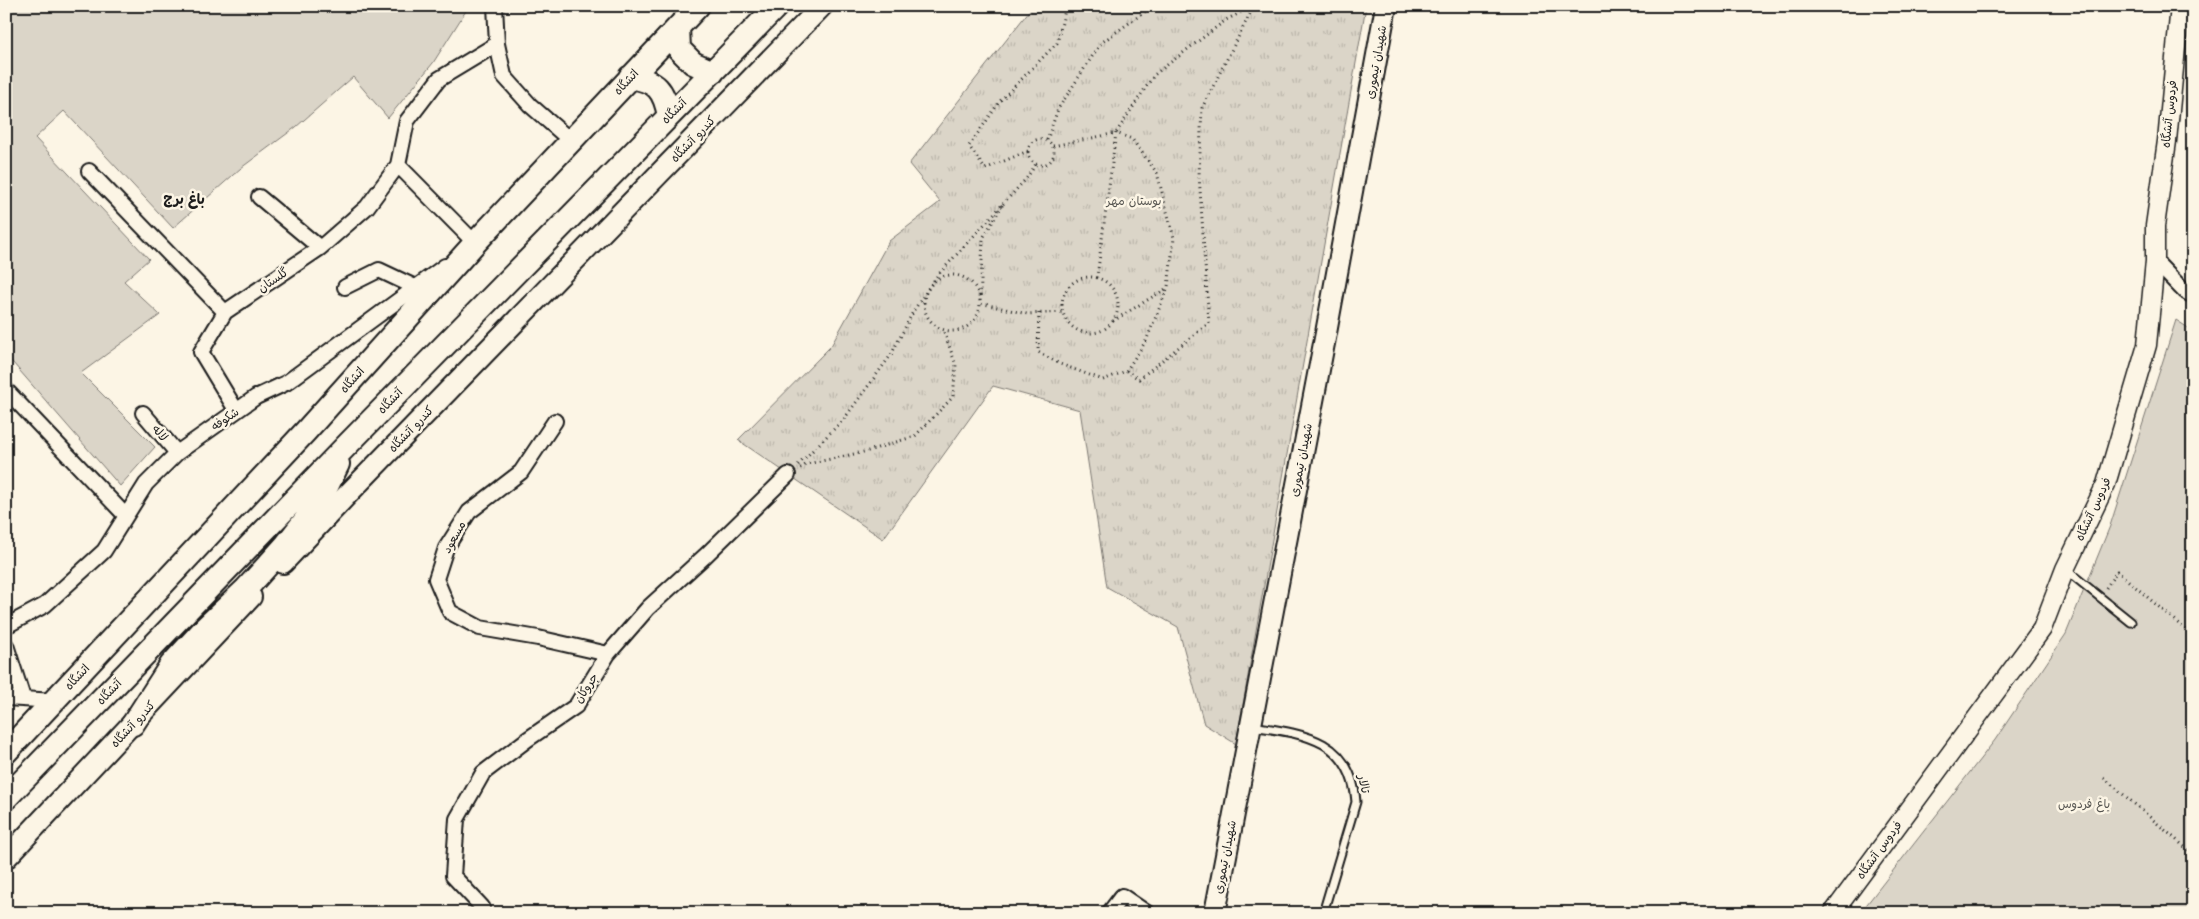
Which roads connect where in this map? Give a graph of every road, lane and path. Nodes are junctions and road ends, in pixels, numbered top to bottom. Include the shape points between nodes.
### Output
1 (495, 6) edge
2 (698, 6) edge
3 (777, 6) edge
4 (822, 6) edge
5 (1066, 6) edge
6 (1153, 6) edge
7 (1254, 6) edge
8 (1386, 6) edge
9 (2180, 6) edge
10 (678, 27) junction
11 (497, 44) junction
12 (713, 72) junction
13 (630, 77) junction
14 (669, 116) junction
15 (1116, 132) junction
16 (1047, 140) junction
17 (571, 141) junction
18 (1053, 146) junction
19 (1028, 151) junction
20 (1036, 164) junction
21 (398, 165) junction
22 (89, 171) dead end
23 (259, 198) dead end
24 (1003, 204) junction
25 (475, 243) junction
26 (320, 248) junction
27 (2155, 261) junction
28 (1096, 278) junction
29 (346, 287) dead end
30 (415, 287) junction
31 (1168, 287) junction
32 (927, 291) junction
33 (2193, 296) edge
34 (980, 303) junction
35 (225, 312) junction
36 (1064, 312) junction
37 (1039, 313) junction
38 (1112, 321) junction
39 (943, 329) junction
40 (1126, 371) junction
41 (6, 390) edge
42 (236, 410) junction
43 (143, 413) dead end
44 (555, 421) dead end
45 (349, 444) junction
46 (176, 453) junction
47 (788, 475) junction
48 (126, 516) junction
49 (2065, 569) junction
50 (2100, 596) junction
51 (2131, 622) dead end
52 (6, 626) edge
53 (2193, 636) edge
54 (6, 645) edge
55 (608, 654) junction
56 (6, 698) edge
57 (23, 698) junction
58 (55, 701) junction
59 (133, 724) junction
60 (1250, 726) junction
61 (6, 752) edge
62 (2104, 778) dead end
63 (6, 798) edge
64 (2193, 854) edge
65 (6, 858) edge
66 (480, 913) edge
67 (1109, 913) edge
68 (1147, 913) edge
69 (1214, 913) edge
70 (1322, 913) edge
71 (1833, 913) edge

1 - 11 street
2 - 10 main road, اتشگاه
3 - 12 main road, آتشگاه
4 - 59 main road, کندرو آتشگاه via 346,496
5 - 19 path via 1057,43 1002,100 969,146 985,169
6 - 16 path via 1101,44 1058,109
7 - 15 path via 1226,20 1154,75
7 - 40 path via 1202,108 1199,175 1209,323 1139,379
8 - 60 main road, شهیدان تیموری
9 - 27 street, فردوس آتشگاه via 2155,226
10 - 12 main road via 679,49 693,63
10 - 13 main road, اتشگاه
11 - 17 street via 504,76 530,105
11 - 21 street via 439,79 407,121
12 - 14 main road, آتشگاه
13 - 14 main road via 657,86 666,100
13 - 17 main road, اتشگاه
14 - 45 main road, آتشگاه
15 - 18 path
15 - 28 path
15 - 31 path via 1132,139 1157,173 1174,238
16 - 18 path
16 - 19 path via 1035,141
17 - 25 main road, اتشگاه
18 - 20 path via 1054,155 1049,162
19 - 20 path
20 - 24 path
21 - 25 street
21 - 26 street, گلستان via 367,207
22 - 35 street
23 - 26 street
24 - 32 path
24 - 34 path via 983,238
25 - 30 street, شکوفه
25 - 58 main road, اتشگاه
26 - 35 street, گلستان
27 - 33 street
27 - 49 street, فردوس آتشگاه via 2147,344 2106,484
28 - 36 path via 1087,277 1070,285 1063,302
28 - 38 path via 1105,281 1117,296 1117,314
29 - 30 street via 379,270
30 - 42 street, شکوفه via 286,383
31 - 38 path
31 - 40 path via 1146,340
32 - 34 path via 940,278 959,276 974,286
32 - 39 path via 924,300 929,318
32 - 47 path via 891,355 844,419
34 - 37 path via 1027,314
34 - 39 path via 979,312 968,326 952,331
35 - 42 street, گلستان via 201,352
36 - 37 path
36 - 38 path via 1067,320 1081,331 1098,331
37 - 40 path via 1038,352 1103,380
39 - 47 path via 956,365 953,398 915,436 868,451 806,464
41 - 48 street
42 - 46 street, شکوفه
43 - 46 street, لاله
44 - 55 street, مسعود via 521,472 468,512 446,548 436,579 450,612 480,628
45 - 59 main road via 320,501 246,589 171,665
45 - 63 main road, آتشگاه
46 - 48 street, شکوفه via 146,484
47 - 55 street, جروکان via 648,608
48 - 52 street, شکوفه via 104,551 53,598
49 - 50 lane
49 - 71 street, فردوس آتشگاه via 2042,628
50 - 51 lane
50 - 53 path via 2117,571
54 - 57 street
55 - 66 street, جروکان via 576,706 483,773 457,819 453,876 482,907
56 - 57 street
57 - 58 street
58 - 61 main road, اتشگاه
59 - 65 main road, کندرو آتشگاه
60 - 69 main road, شهیدان تیموری
60 - 70 lane, تالار via 1308,736 1325,743 1341,758 1354,784 1356,802
62 - 64 path
67 - 68 street via 1122,896

